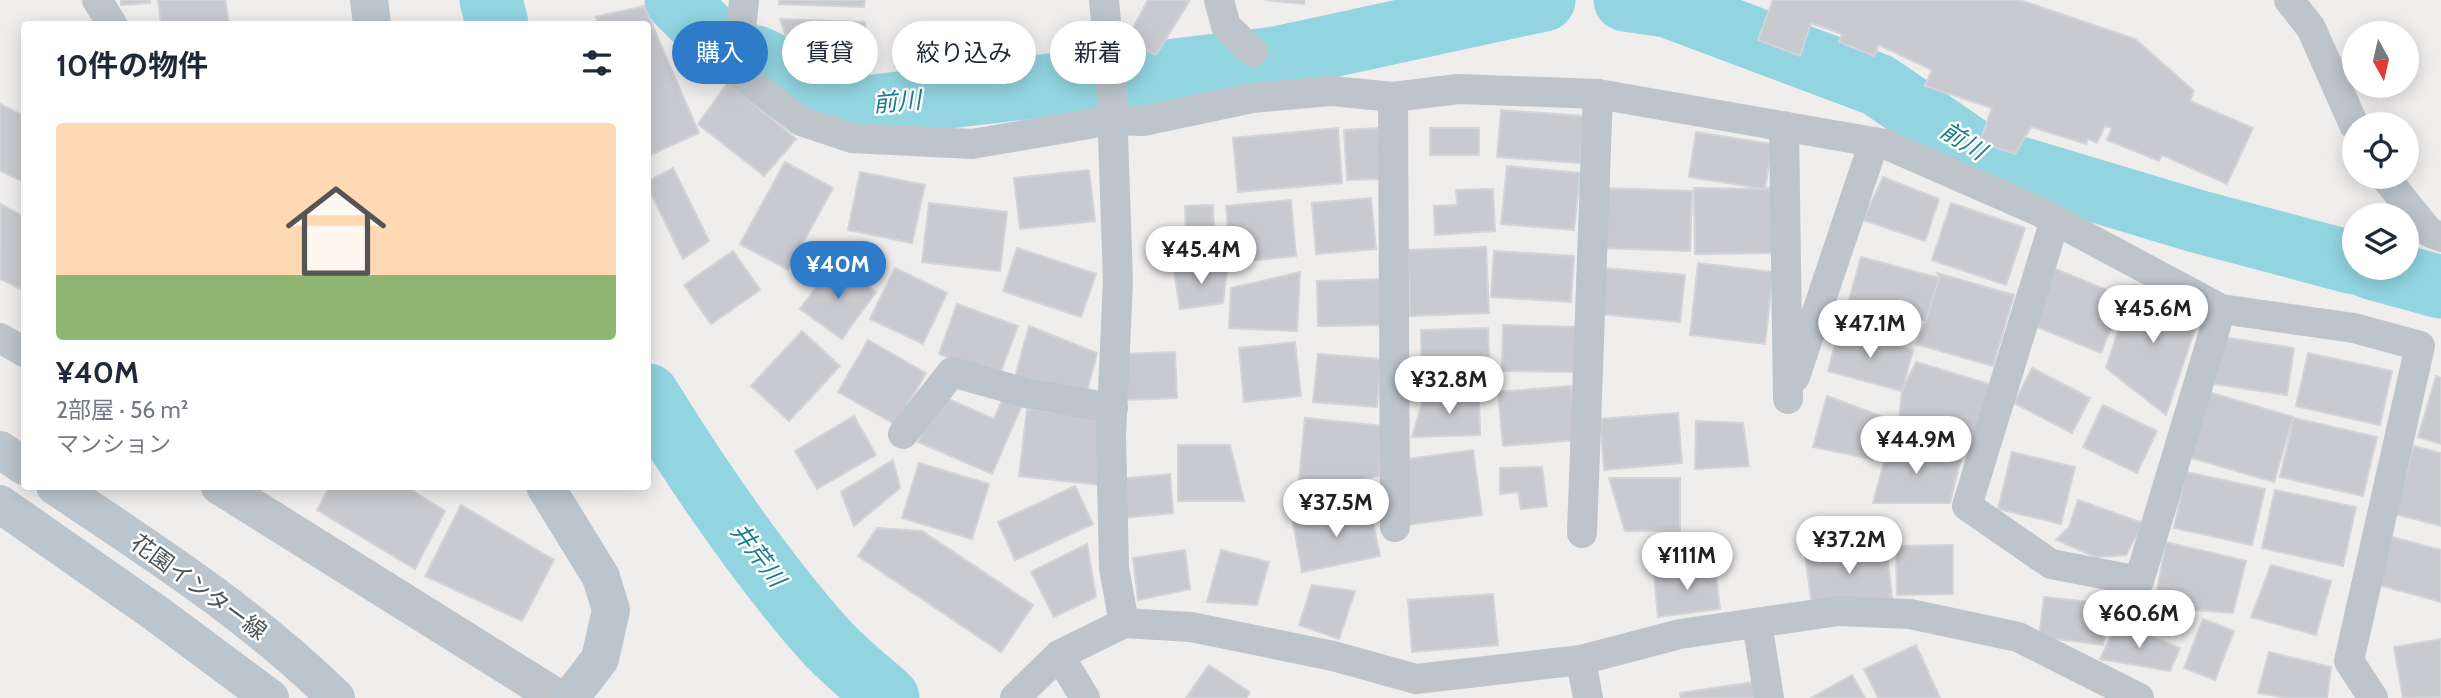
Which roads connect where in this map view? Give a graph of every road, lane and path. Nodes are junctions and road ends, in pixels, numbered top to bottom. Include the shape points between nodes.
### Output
1 (97, 0) edge
2 (369, 0) edge
3 (744, 0) edge
4 (1104, 0) edge
5 (1219, 0) edge
6 (2289, 0) edge
7 (110, 21) edge
8 (372, 21) edge
9 (1253, 52) dead end
10 (1598, 93) junction
11 (1393, 97) junction
12 (2348, 112) edge
13 (1112, 120) junction
14 (1784, 126) junction
15 (1874, 142) junction
16 (2395, 189) edge
17 (2055, 220) junction
18 (2441, 237) edge
19 (2221, 309) junction
20 (0, 338) edge
21 (2430, 349) edge
22 (21, 350) edge
23 (1112, 408) junction
24 (903, 434) dead end
25 (0, 450) edge
26 (21, 464) edge
27 (61, 490) edge
28 (225, 490) edge
29 (547, 490) edge
30 (0, 504) edge
31 (1395, 527) dead end
32 (1582, 533) dead end
33 (1124, 623) junction
34 (1756, 623) junction
35 (1059, 655) junction
36 (1581, 660) junction
37 (1020, 693) edge
38 (270, 698) edge
39 (335, 698) edge
40 (558, 698) edge
41 (570, 698) edge
42 (1085, 698) edge
43 (1588, 698) edge
44 (1769, 698) edge
45 (2139, 698) edge
46 (2373, 698) edge

1 - 7 street
2 - 8 main road
3 - 13 street via 737,72 801,121 852,138 972,144
4 - 13 street
5 - 9 street via 1226,26
6 - 12 street via 2311,28
10 - 11 street via 1458,89
10 - 14 street
10 - 32 street
11 - 13 street via 1331,91 1252,99 1143,121
11 - 31 street
13 - 23 street via 1118,281
14 - 15 street
14 - 15 street via 1788,399
15 - 17 street
16 - 18 street via 2429,232
17 - 19 street
17 - 19 street via 1967,506 2051,564 2139,581
19 - 21 street via 2354,328
20 - 22 street
21 - 46 street via 2349,661
23 - 24 street via 1026,393 952,372
23 - 33 street via 1114,568
25 - 26 main road
27 - 39 main road, 花園インター線 via 183,572 299,662
28 - 40 street
29 - 41 main road via 601,577 611,610 600,659
30 - 38 main road, 花園インター線
33 - 35 street
33 - 36 street via 1191,627 1333,656 1416,679
34 - 36 street via 1679,634
34 - 44 street
34 - 45 street via 1838,611 1910,614 2018,637
35 - 37 street
35 - 42 street
36 - 43 street

